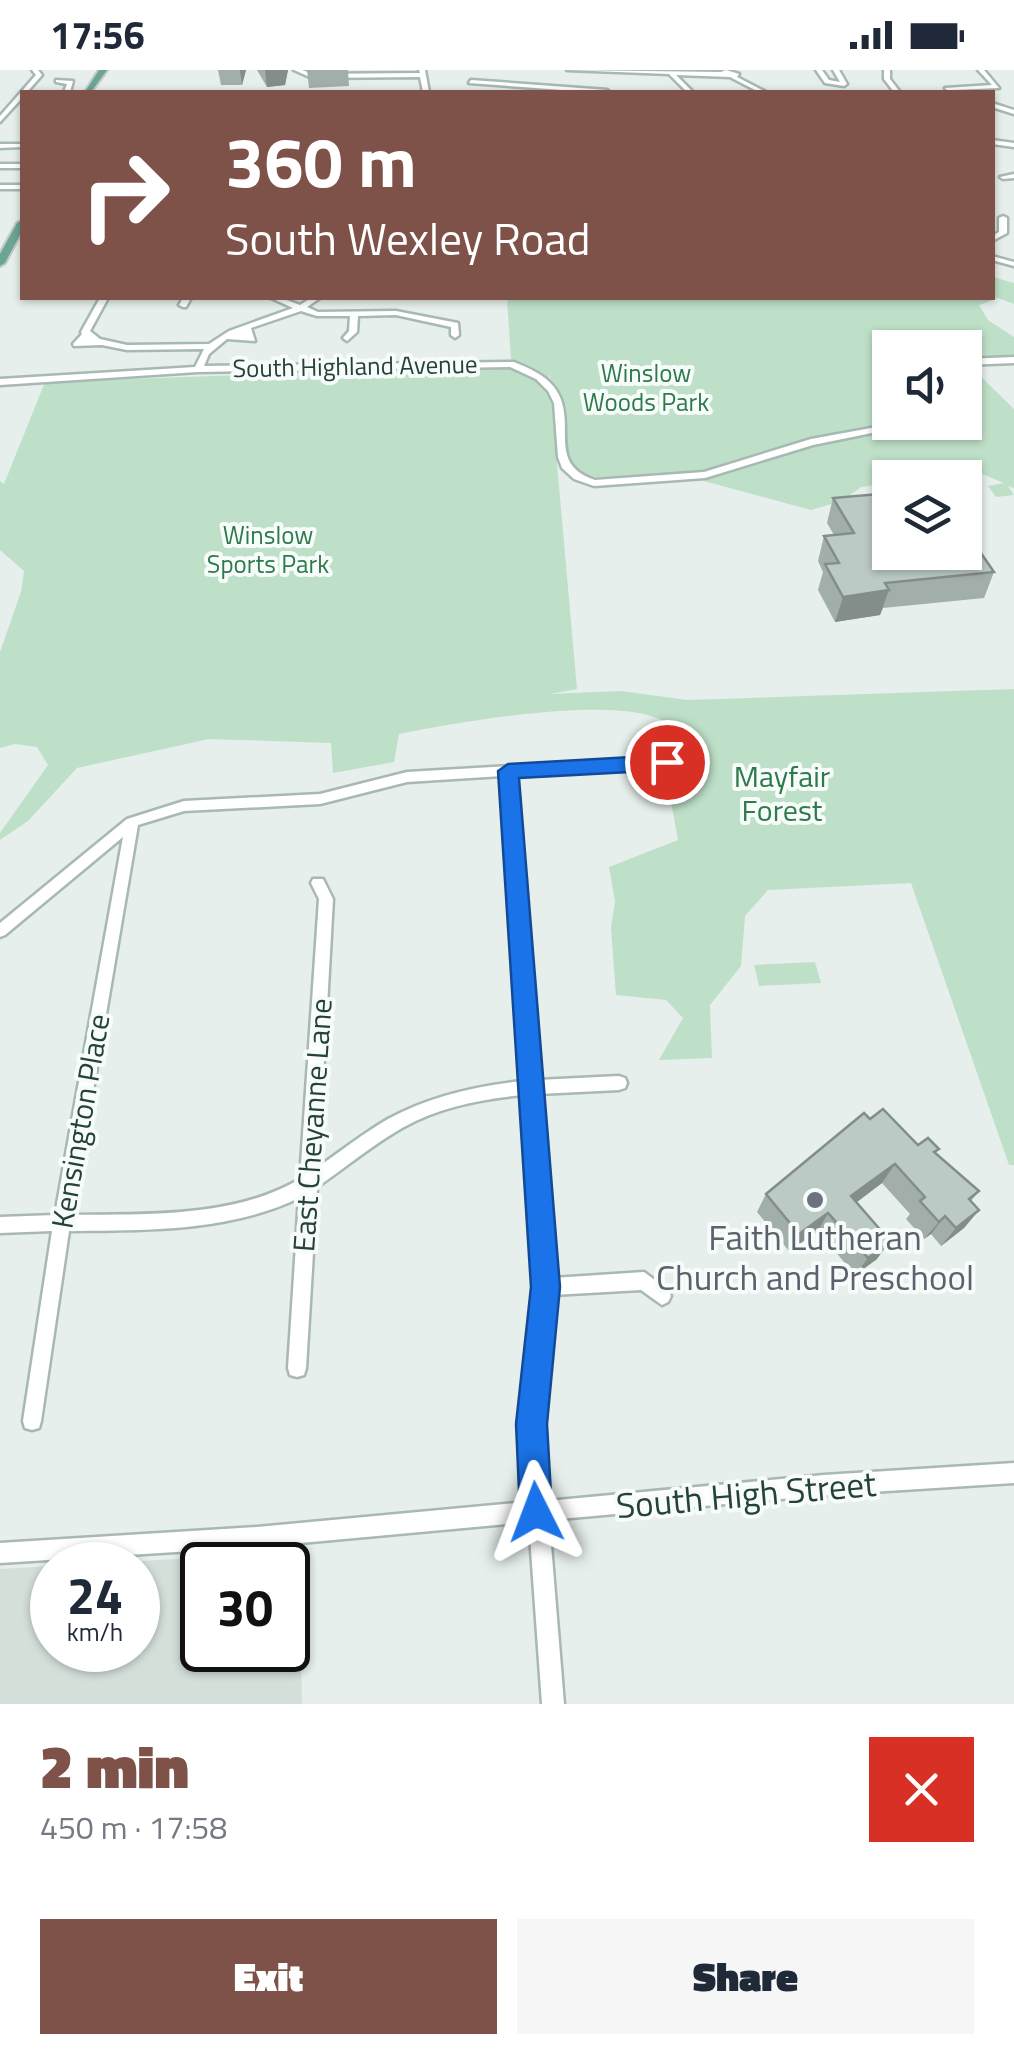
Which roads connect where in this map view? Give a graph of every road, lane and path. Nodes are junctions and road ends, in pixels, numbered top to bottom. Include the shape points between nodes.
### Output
1 (34, 70) edge
2 (298, 70) edge
3 (519, 70) edge
4 (570, 70) edge
5 (819, 70) edge
6 (836, 70) edge
7 (981, 70) edge
8 (668, 71) edge
9 (422, 72) edge
10 (639, 72) edge
11 (732, 73) edge
12 (373, 76) junction
13 (58, 81) dead end
14 (471, 82) dead end
15 (508, 82) junction
16 (372, 87) dead end
17 (22, 90) edge
18 (68, 90) edge
19 (587, 90) edge
20 (688, 90) edge
21 (760, 90) edge
22 (950, 90) edge
23 (20, 94) edge
24 (20, 109) edge
25 (0, 110) edge
26 (10, 110) junction
27 (0, 120) edge
28 (0, 146) edge
29 (20, 146) edge
30 (1014, 176) edge
31 (1003, 177) dead end
32 (1004, 218) dead end
33 (20, 227) edge
34 (995, 237) edge
35 (0, 263) edge
36 (103, 300) edge
37 (290, 300) edge
38 (313, 300) edge
39 (300, 309) junction
40 (354, 313) junction
41 (455, 335) dead end
42 (347, 338) dead end
43 (210, 347) junction
44 (1014, 360) edge
45 (982, 361) edge
46 (198, 369) junction
47 (0, 382) edge
48 (872, 431) edge
49 (667, 762) dead end
50 (508, 771) junction
51 (132, 822) junction
52 (318, 883) dead end
53 (0, 931) edge
54 (619, 1083) dead end
55 (530, 1088) junction
56 (309, 1179) junction
57 (62, 1221) junction
58 (0, 1225) edge
59 (545, 1287) junction
60 (662, 1296) dead end
61 (297, 1368) dead end
62 (32, 1421) dead end
63 (1014, 1472) edge
64 (536, 1512) junction
65 (0, 1552) edge
66 (553, 1704) edge

1 - 17 street via 39,76
2 - 12 street
3 - 15 street
4 - 10 street
5 - 6 street via 827,82 844,84
7 - 22 street via 997,87
8 - 10 street
8 - 11 street
8 - 20 street
9 - 12 street
11 - 21 street
12 - 16 street
13 - 18 street via 71,82
14 - 15 street
15 - 19 street
23 - 26 street
24 - 26 street
25 - 26 street
26 - 27 street
28 - 29 street
30 - 31 street
32 - 34 street via 1003,232
33 - 35 main road
36 - 43 street via 77,344
37 - 39 street
38 - 39 street
39 - 40 street
39 - 43 street via 247,328 252,339 226,336
40 - 41 street via 416,316 455,325
40 - 42 street
43 - 46 street
44 - 45 street
46 - 47 street, South Highland Avenue
46 - 48 street, South Highland Avenue via 511,364 540,377 556,394 565,469 576,480 594,483 706,475 811,442
49 - 50 street
50 - 51 street via 407,777 320,799 184,806
50 - 55 street
51 - 53 street
51 - 57 street, Kensington Place
52 - 56 street, East Cheyanne Lane via 326,899
54 - 55 street
55 - 56 street via 452,1098 398,1122
55 - 59 street
56 - 57 street via 283,1197 214,1215
56 - 61 street, East Cheyanne Lane
57 - 58 street
57 - 62 street, Kensington Place
59 - 60 street via 644,1281
59 - 64 street via 531,1424
63 - 64 street, South High Street
64 - 65 street, South High Street
64 - 66 street

